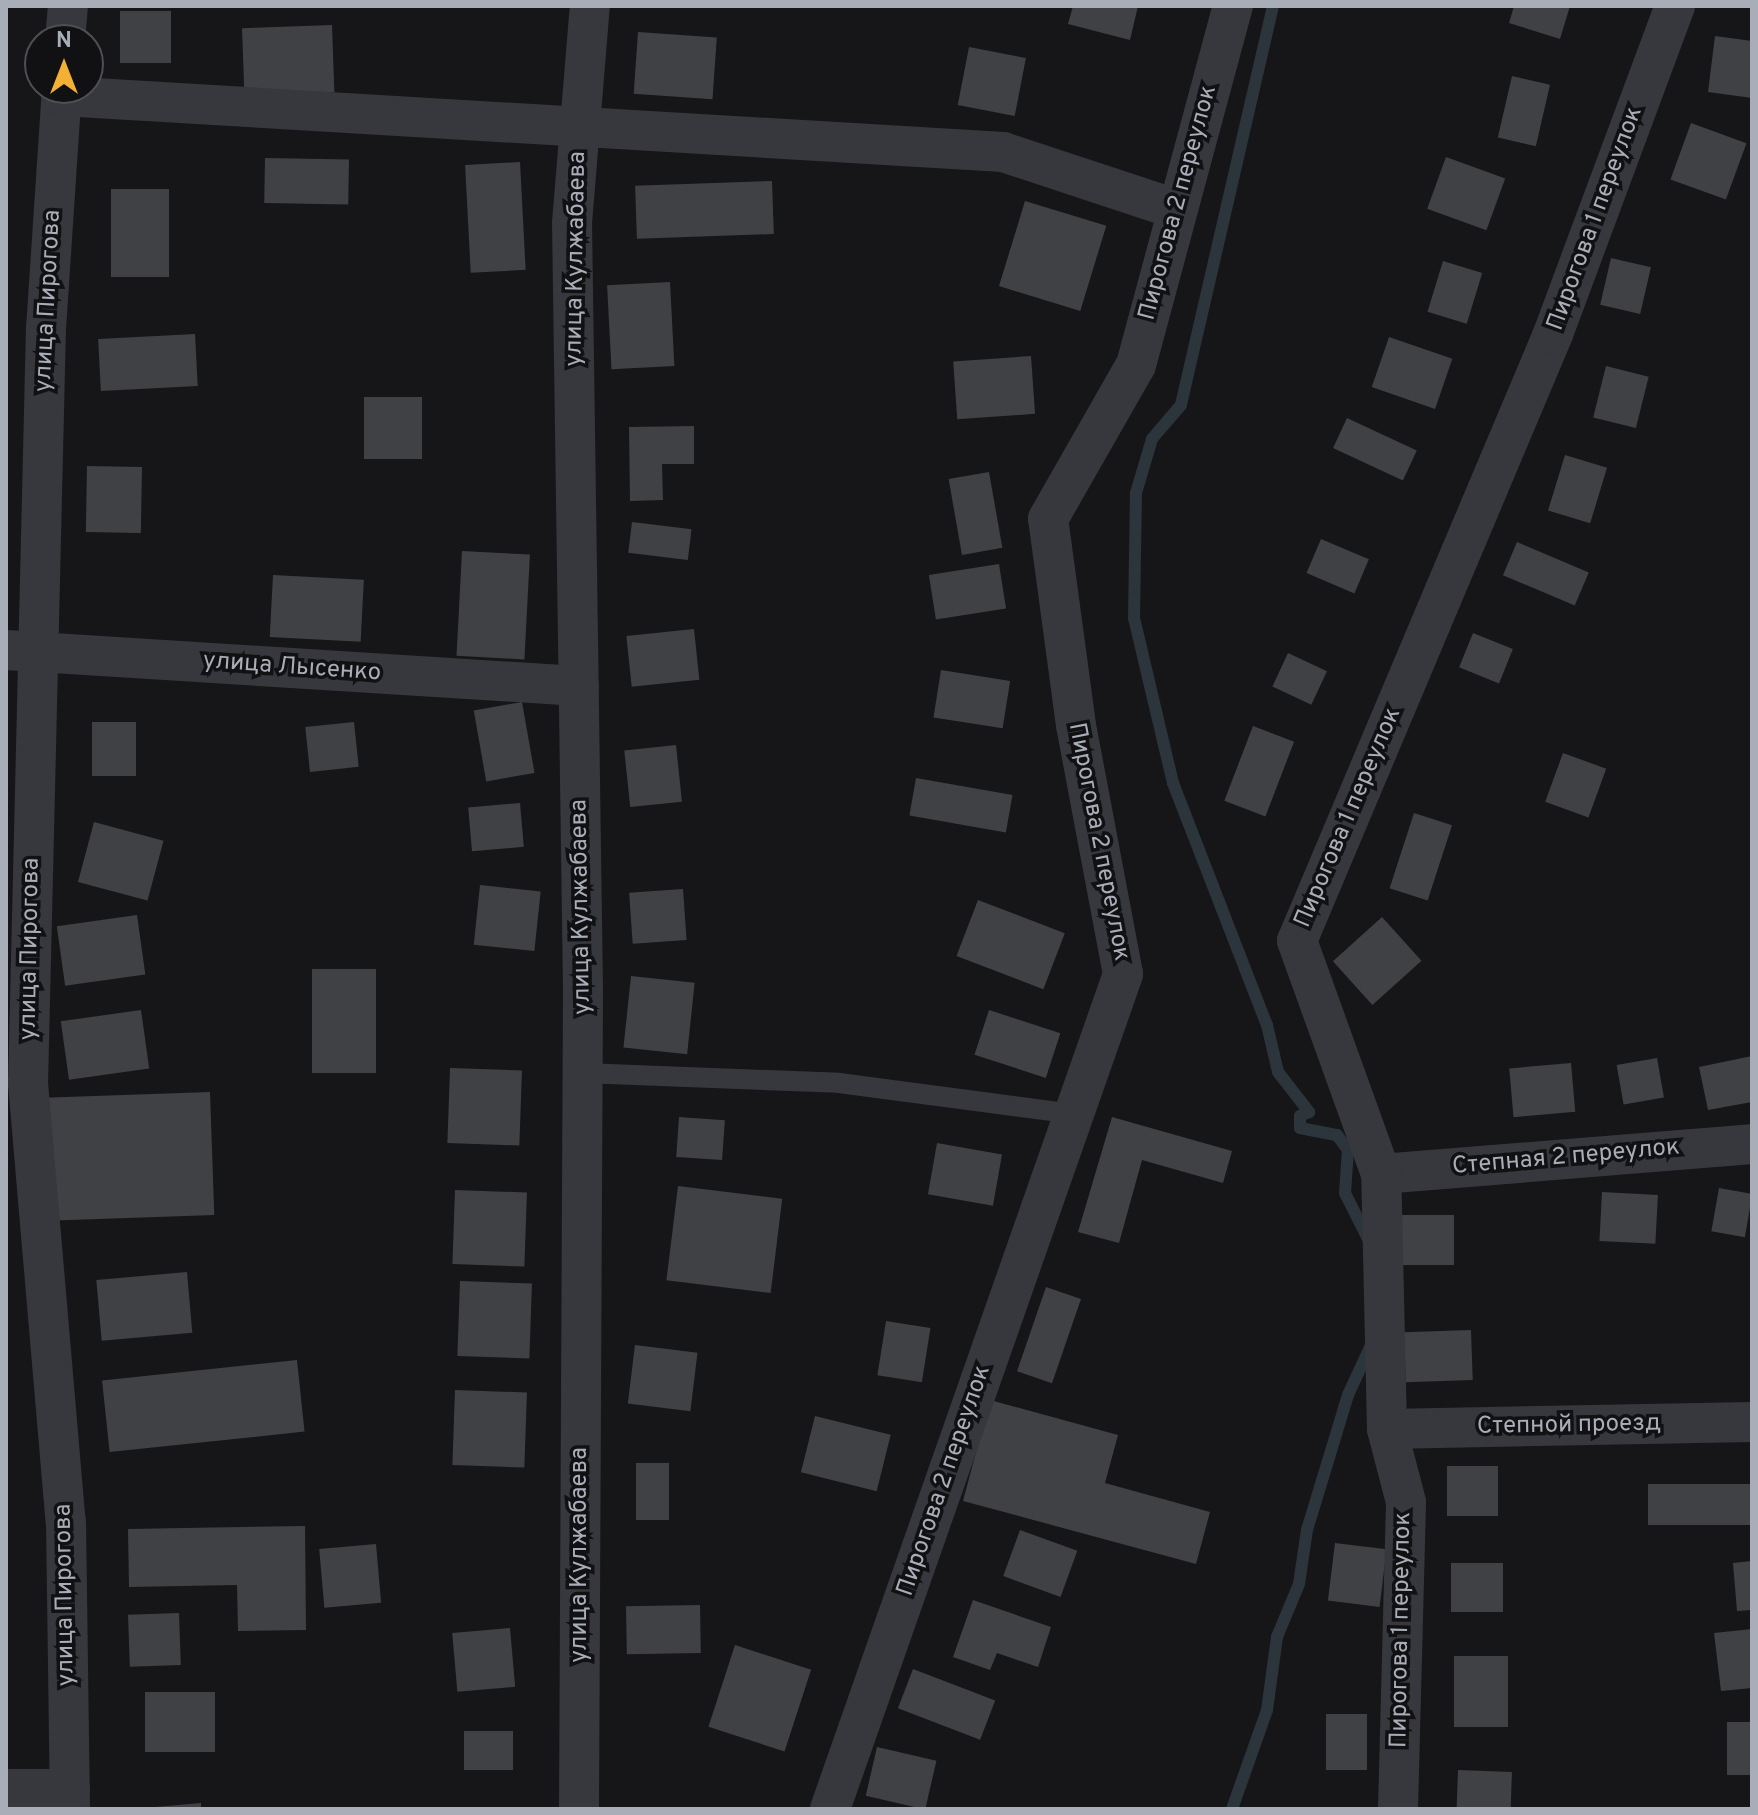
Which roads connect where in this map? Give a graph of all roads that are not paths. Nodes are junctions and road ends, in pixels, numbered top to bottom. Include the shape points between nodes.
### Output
1 (590, 6) edge
2 (1233, 6) edge
3 (1675, 6) edge
4 (104, 95) edge
5 (61, 104) edge
6 (580, 127) junction
7 (1175, 209) junction
8 (22, 651) edge
9 (579, 686) junction
10 (583, 1073) junction
11 (1073, 1114) junction
12 (1752, 1144) edge
13 (1381, 1174) junction
14 (1752, 1422) edge
15 (1387, 1429) junction
16 (6, 1789) edge
17 (70, 1799) edge
18 (579, 1809) edge
19 (830, 1809) edge
20 (1398, 1809) edge

1 - 6 street, улица Кулжабаева
2 - 7 street, Пирогова 2 переулок
3 - 13 street, Пирогова 1 переулок via 1553,334 1297,941
4 - 6 street
5 - 8 street, улица Пирогова
6 - 7 street via 1003,152
6 - 9 street, улица Кулжабаева via 572,223
7 - 11 street, Пирогова 2 переулок via 1136,365 1048,519 1076,725 1123,974
8 - 9 street, улица Лысенко
8 - 17 street, улица Пирогова via 28,1083 66,1522
9 - 10 street, улица Кулжабаева
10 - 11 lane via 839,1083
10 - 18 street, улица Кулжабаева
11 - 19 street, Пирогова 2 переулок
12 - 13 street, Степная 2 переулок
13 - 15 street, Пирогова 1 переулок
14 - 15 street, Степной проезд
15 - 20 street, Пирогова 1 переулок via 1406,1502
16 - 17 street

